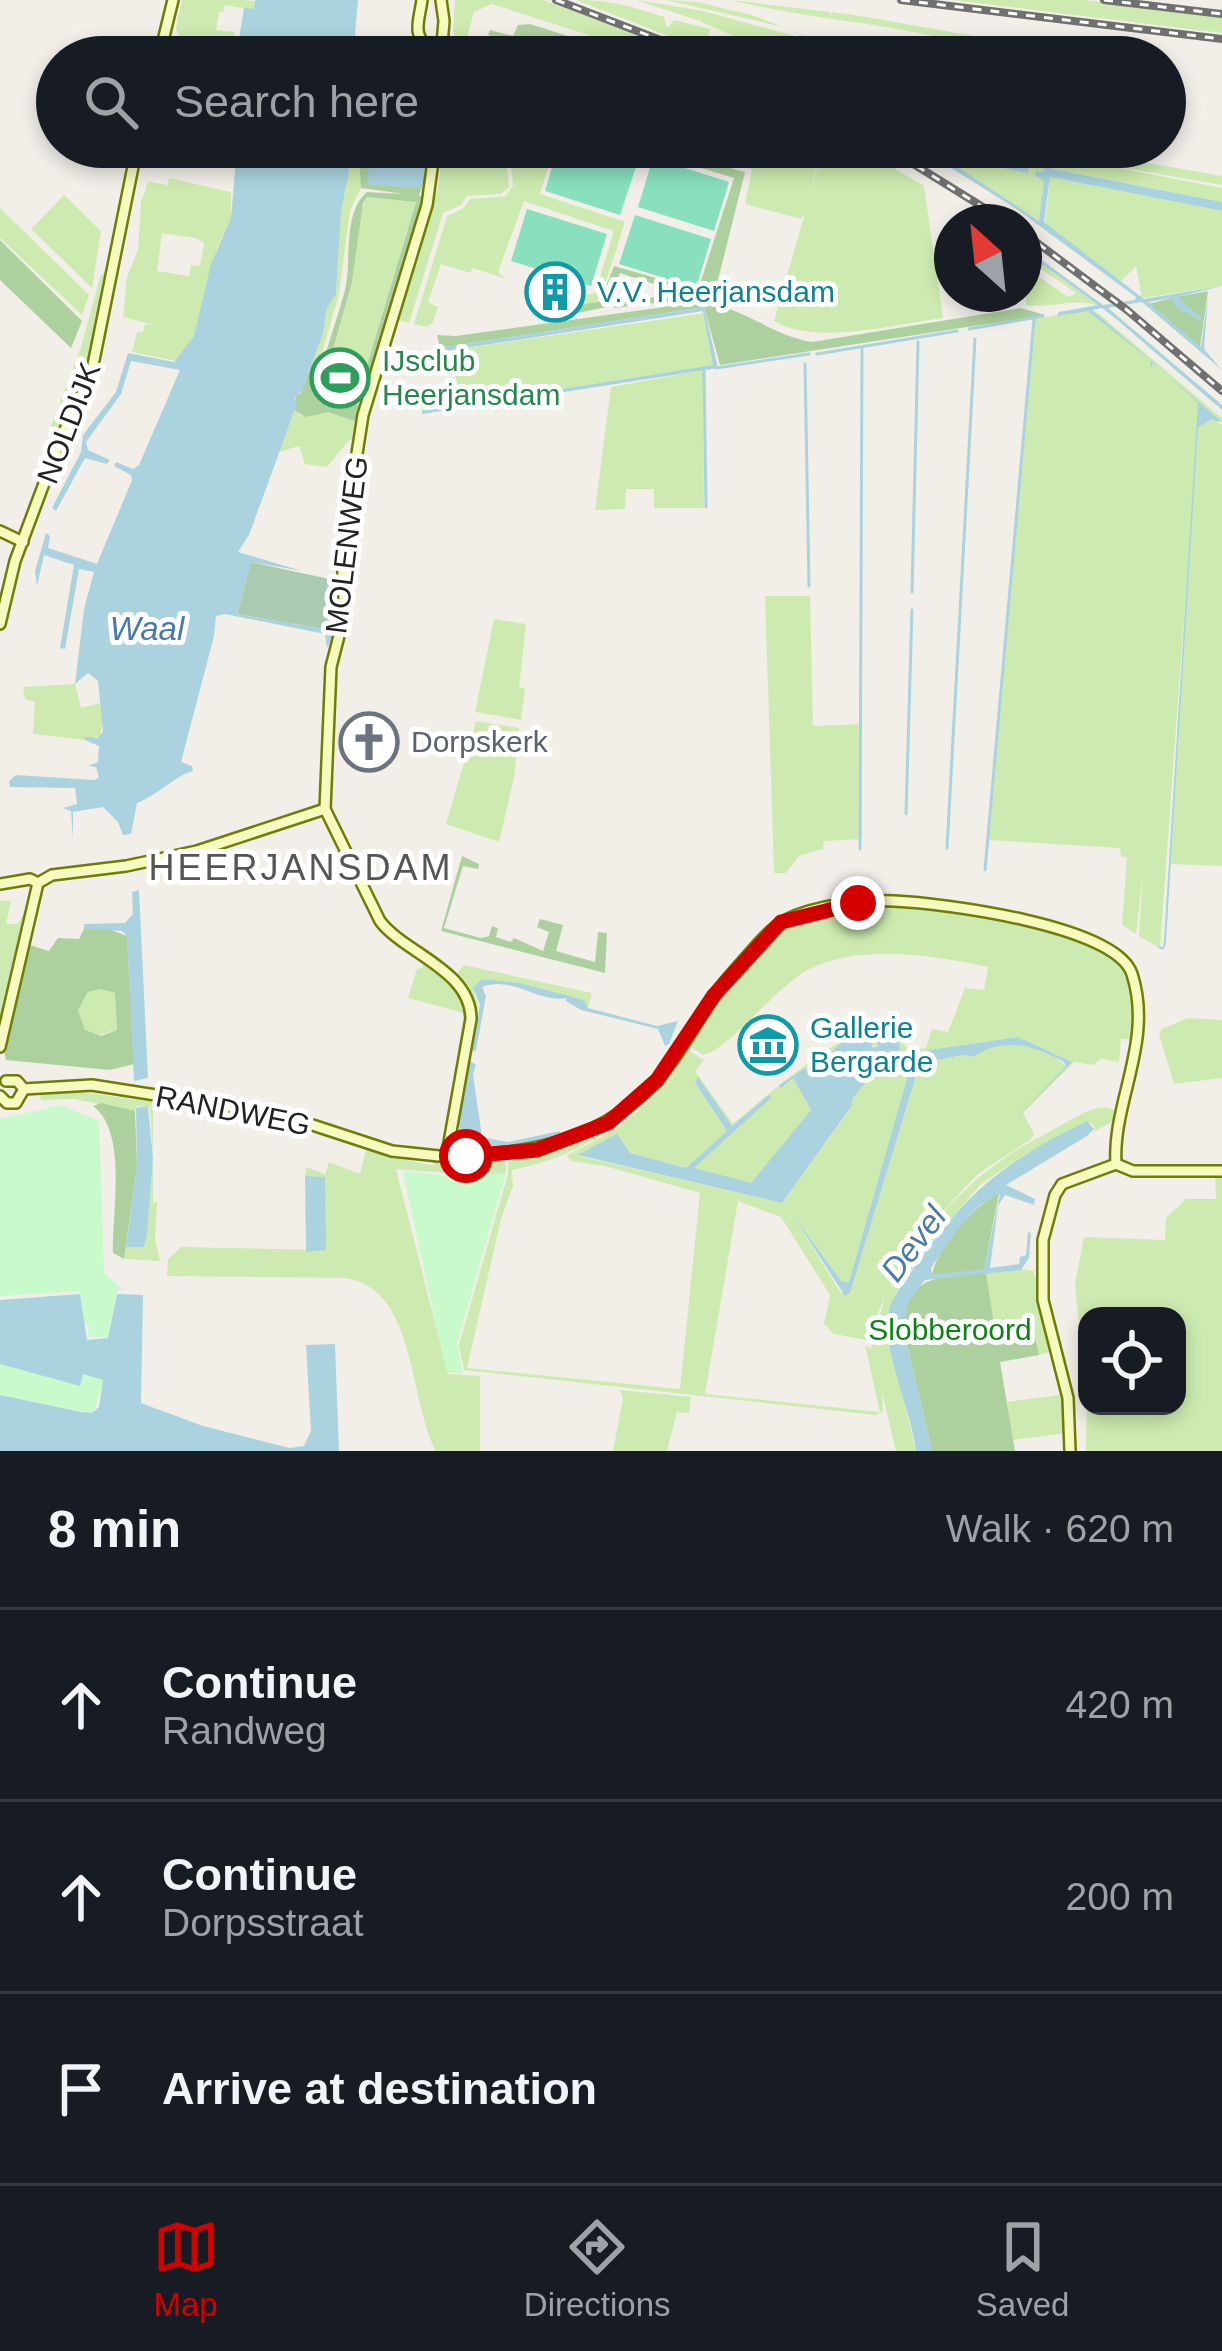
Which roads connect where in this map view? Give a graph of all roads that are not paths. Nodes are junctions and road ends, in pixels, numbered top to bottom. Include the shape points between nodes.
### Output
1 (173, 0) edge
2 (422, 0) edge
3 (441, 0) edge
4 (164, 36) edge
5 (419, 36) edge
6 (439, 36) edge
7 (133, 168) edge
8 (432, 168) edge
9 (0, 531) edge
10 (23, 542) junction
11 (0, 624) edge
12 (325, 809) junction
13 (38, 883) junction
14 (0, 884) edge
15 (0, 1047) edge
16 (2, 1084) edge
17 (23, 1089) junction
18 (448, 1154) junction
19 (1116, 1164) junction
20 (1222, 1171) edge
21 (1070, 1451) edge

1 - 4 main road
2 - 5 main road
3 - 6 main road
7 - 10 main road, NOLDIJK via 91,374
8 - 12 main road, MOLENWEG via 363,415 342,550
9 - 10 main road
10 - 11 main road, NOLDIJK
12 - 13 main road via 196,850
12 - 18 main road via 386,929 428,957 472,1011
13 - 14 main road
13 - 15 main road
16 - 17 main road via 17,1081
16 - 17 main road via 7,1103
17 - 18 main road, RANDWEG via 92,1085 197,1101 285,1116 392,1151
18 - 19 main road, RANDWEG via 537,1150 608,1123 668,1067 724,982 781,922 894,901 1047,924 1114,953 1132,976 1136,1064
19 - 20 main road
19 - 21 main road via 1066,1181 1042,1251

